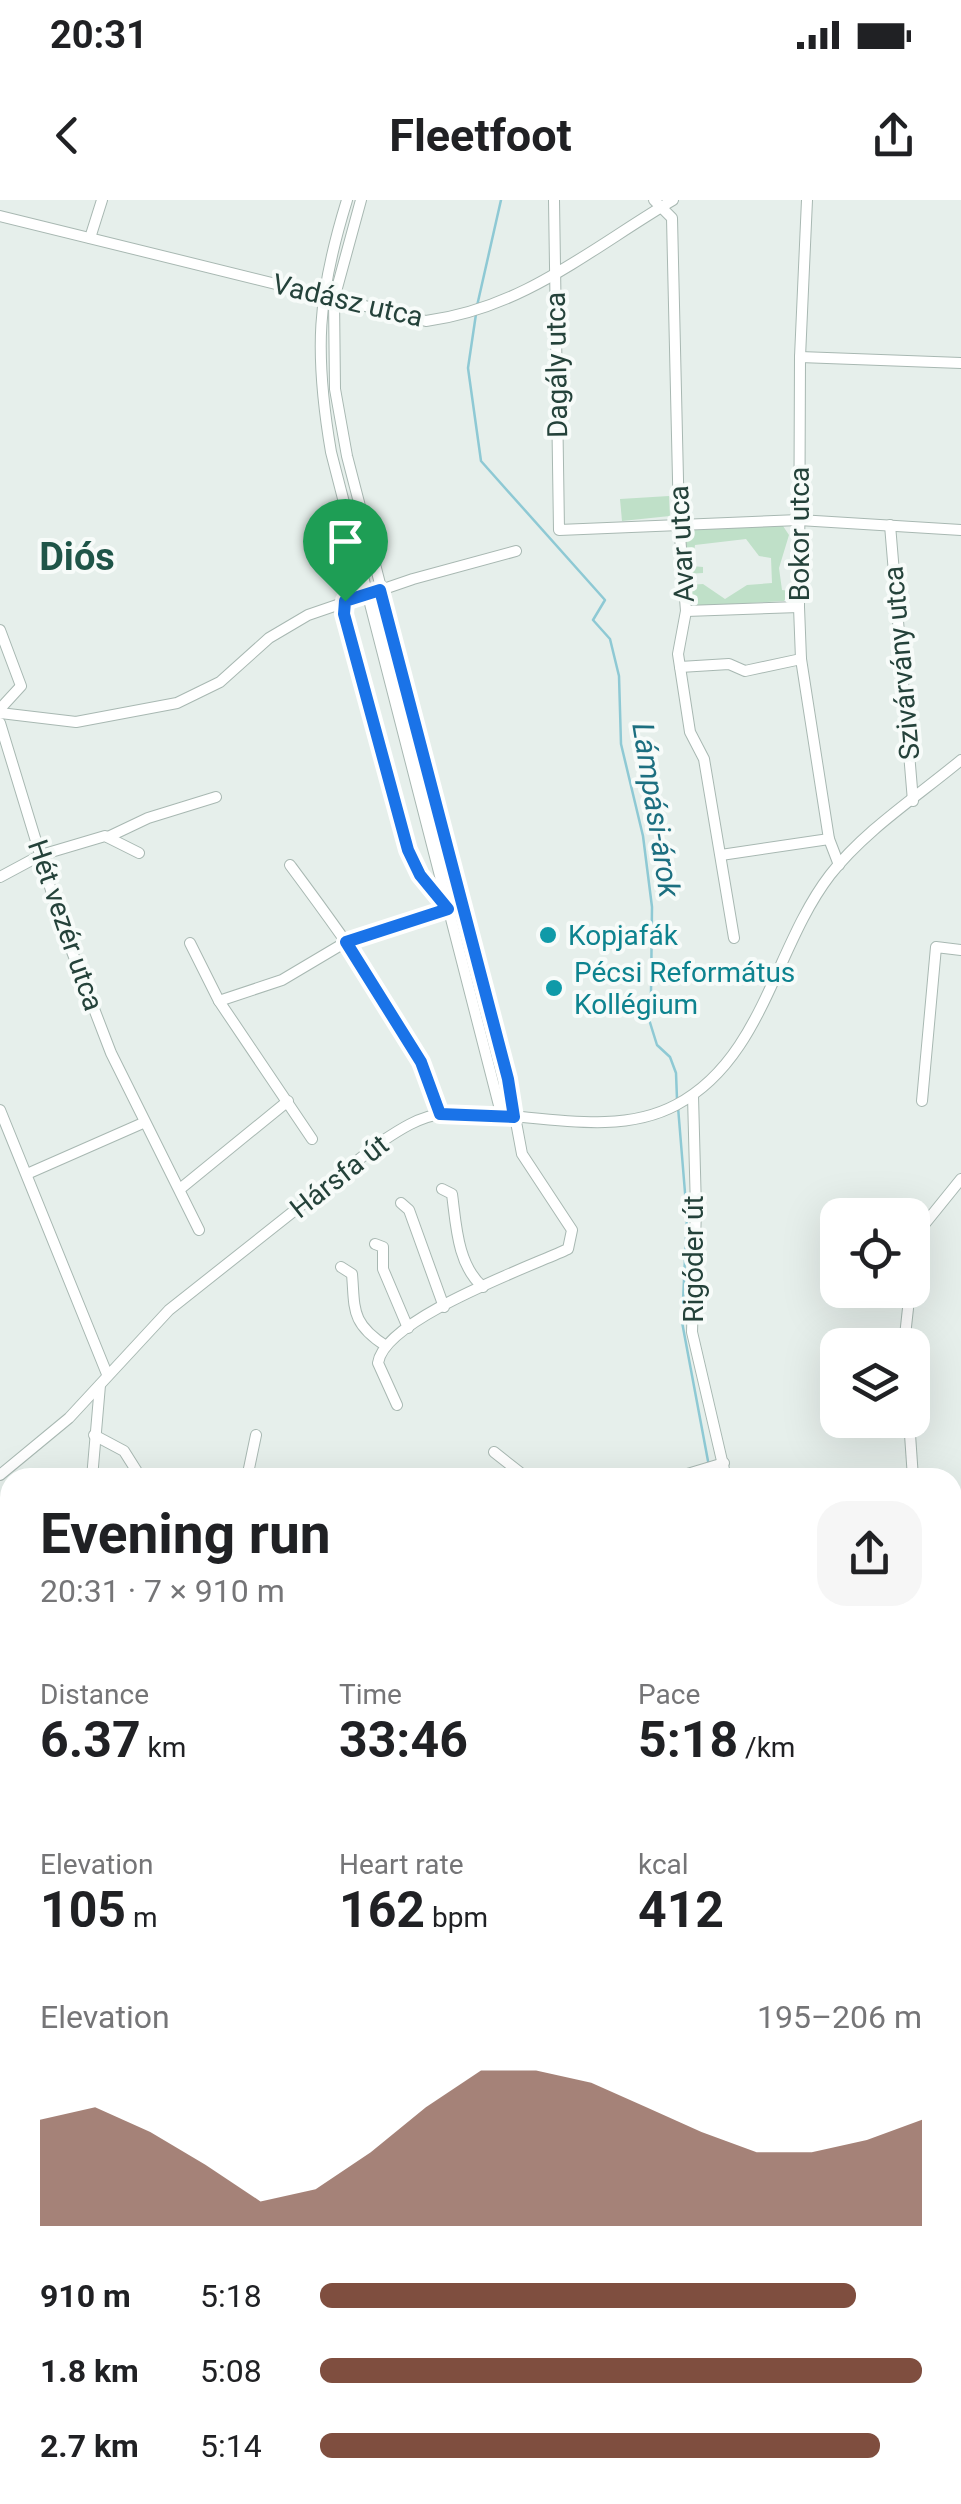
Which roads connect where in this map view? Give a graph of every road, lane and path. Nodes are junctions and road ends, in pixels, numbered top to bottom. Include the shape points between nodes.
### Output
1 (102, 200) edge
2 (347, 200) edge
3 (361, 200) edge
4 (554, 200) edge
5 (673, 200) edge
6 (807, 200) edge
7 (657, 204) edge
8 (0, 216) edge
9 (90, 238) junction
10 (555, 274) junction
11 (321, 296) junction
12 (334, 300) junction
13 (800, 357) junction
14 (961, 363) edge
15 (799, 520) junction
16 (679, 523) junction
17 (890, 525) junction
18 (961, 530) edge
19 (516, 551) dead end
20 (380, 590) junction
21 (366, 593) junction
22 (345, 601) junction
23 (799, 607) junction
24 (686, 611) junction
25 (0, 630) edge
26 (802, 659) junction
27 (680, 667) junction
28 (0, 711) edge
29 (0, 723) edge
30 (961, 760) edge
31 (216, 797) dead end
32 (913, 801) junction
33 (108, 837) junction
34 (828, 839) junction
35 (138, 853) dead end
36 (42, 855) junction
37 (721, 855) junction
38 (290, 865) dead end
39 (839, 865) junction
40 (0, 877) edge
41 (447, 906) junction
42 (734, 938) dead end
43 (346, 942) junction
44 (190, 943) dead end
45 (961, 950) edge
46 (219, 1001) junction
47 (689, 1098) junction
48 (288, 1101) junction
49 (922, 1102) dead end
50 (0, 1110) edge
51 (440, 1114) junction
52 (508, 1117) junction
53 (143, 1123) junction
54 (312, 1139) dead end
55 (27, 1174) junction
56 (961, 1179) edge
57 (180, 1189) junction
58 (442, 1189) dead end
59 (401, 1202) dead end
60 (930, 1216) edge
61 (200, 1230) dead end
62 (376, 1244) dead end
63 (341, 1266) dead end
64 (483, 1287) junction
65 (444, 1307) junction
66 (408, 1328) junction
67 (386, 1346) junction
68 (107, 1374) junction
69 (100, 1385) junction
70 (397, 1406) dead end
71 (94, 1434) junction
72 (256, 1435) dead end
73 (910, 1438) edge
74 (494, 1452) dead end
75 (714, 1467) joint
76 (8, 1468) edge
77 (92, 1468) edge
78 (135, 1468) edge
79 (249, 1468) edge
80 (514, 1468) edge
81 (710, 1468) edge
82 (911, 1468) edge

1 - 9 street
2 - 11 street
3 - 12 street
4 - 10 street, Dagály utca
5 - 7 street, Vadász utca
6 - 13 street, Bokor utca
7 - 10 street, Vadász utca
7 - 16 street, Avar utca via 672,218
8 - 9 street, Vadász utca
9 - 11 street, Vadász utca
10 - 12 street, Vadász utca via 487,310 418,321
10 - 16 street, Dagály utca via 560,530
11 - 12 street, Vadász utca
11 - 21 street via 323,405
12 - 20 street via 339,412
13 - 14 street
13 - 15 street, Bokor utca
15 - 16 street
15 - 17 street
15 - 23 street, Bokor utca
16 - 24 street, Avar utca
17 - 18 street
17 - 32 street, Szivárvány utca
19 - 20 street
20 - 21 street
20 - 52 street
21 - 22 street
21 - 41 street
22 - 28 street via 269,638 220,682 177,704 76,722
22 - 41 street via 351,648 408,850
23 - 24 street
23 - 26 street, Bokor utca
24 - 27 street, Avar utca
25 - 28 street via 21,686
26 - 27 street via 745,672 729,664
26 - 34 street, Bokor utca
27 - 37 street, Avar utca
29 - 36 street, Hét vezér utca
30 - 32 street, Hársfa út
31 - 33 street
32 - 39 street, Hársfa út
33 - 35 street
33 - 36 street
34 - 37 street
34 - 39 street, Bokor utca
36 - 40 street
36 - 53 street, Hét vezér utca via 74,956
37 - 42 street, Avar utca
38 - 43 street
39 - 47 street, Hársfa út via 740,1044
41 - 43 street
41 - 52 street
43 - 46 street via 282,980
43 - 51 street via 421,1062
44 - 46 street
45 - 49 street via 936,948
46 - 48 street
47 - 52 street, Hársfa út via 606,1120
47 - 75 street, Rigóder út via 696,1210 692,1332
48 - 54 street
48 - 57 street
50 - 55 street
51 - 52 street, Hársfa út
51 - 68 street, Hársfa út via 381,1142 169,1310
52 - 64 street via 522,1154 568,1220 572,1241
53 - 55 street
53 - 57 street, Hét vezér utca
55 - 68 street
56 - 60 street
57 - 61 street, Hét vezér utca
58 - 64 street via 452,1194 452,1220 474,1280
59 - 65 street
62 - 66 street via 383,1247 384,1269
63 - 67 street via 352,1274 348,1294 363,1326
64 - 65 street
65 - 66 street
66 - 67 street
67 - 70 street via 378,1363
68 - 69 street, Hársfa út
69 - 71 street
69 - 76 street, Hársfa út
71 - 77 street
71 - 78 street via 124,1450
72 - 79 street
73 - 82 street
74 - 80 street
75 - 81 street

